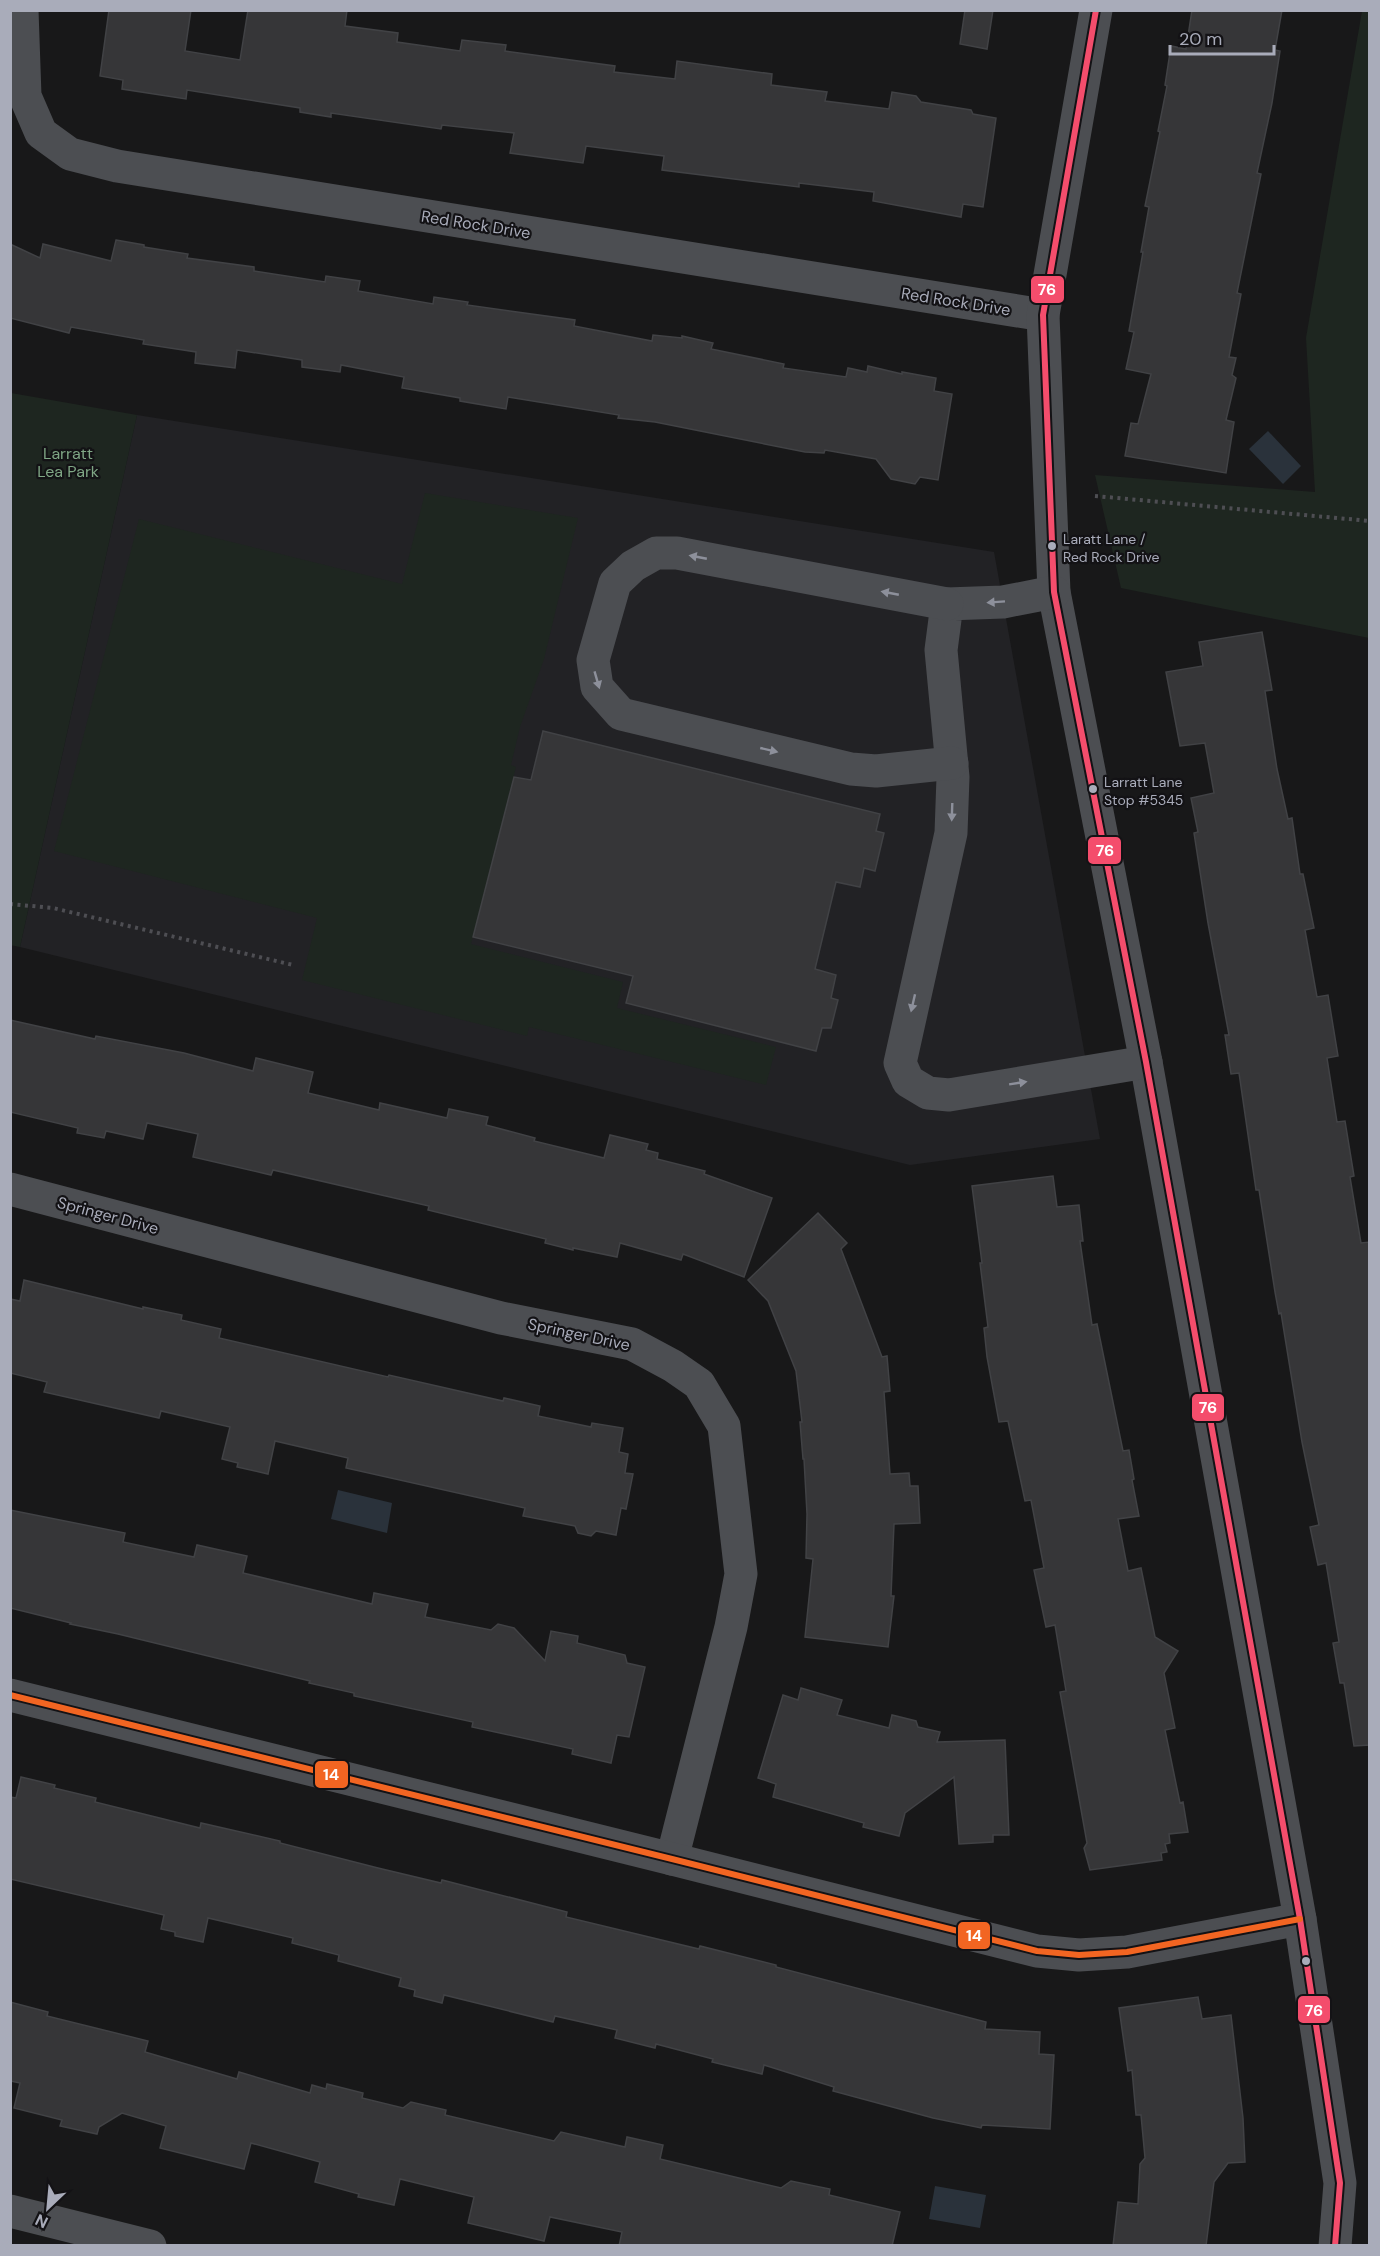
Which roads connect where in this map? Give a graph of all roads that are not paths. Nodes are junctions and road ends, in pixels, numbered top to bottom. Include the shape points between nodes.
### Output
1 (22, 10) edge
2 (1096, 10) edge
3 (1042, 315) junction
4 (1054, 592) junction
5 (947, 604) junction
6 (952, 763) junction
7 (1146, 1062) junction
8 (10, 1189) edge
9 (10, 1695) edge
10 (672, 1859) junction
11 (1300, 1919) junction
12 (10, 2211) edge
13 (150, 2246) edge
14 (1335, 2246) edge

1 - 3 street, Red Rock Drive via 25,96 40,133 70,154 117,166
2 - 3 street
3 - 4 street
4 -> 5 street via 1003,602
4 - 7 street
5 - 6 street via 941,650
5 -> 6 street via 677,553 656,553 633,566 615,583 593,660 597,687 621,714 851,769 876,771
6 -> 7 street via 951,832 900,1062 908,1081 928,1093 949,1095
7 - 11 street
8 - 10 street, Springer Drive via 501,1318 632,1344 699,1384 724,1426 741,1574
9 - 10 street
10 - 11 street via 991,1941 1079,1955 1127,1952
11 - 14 street via 1340,2183
12 - 13 street

